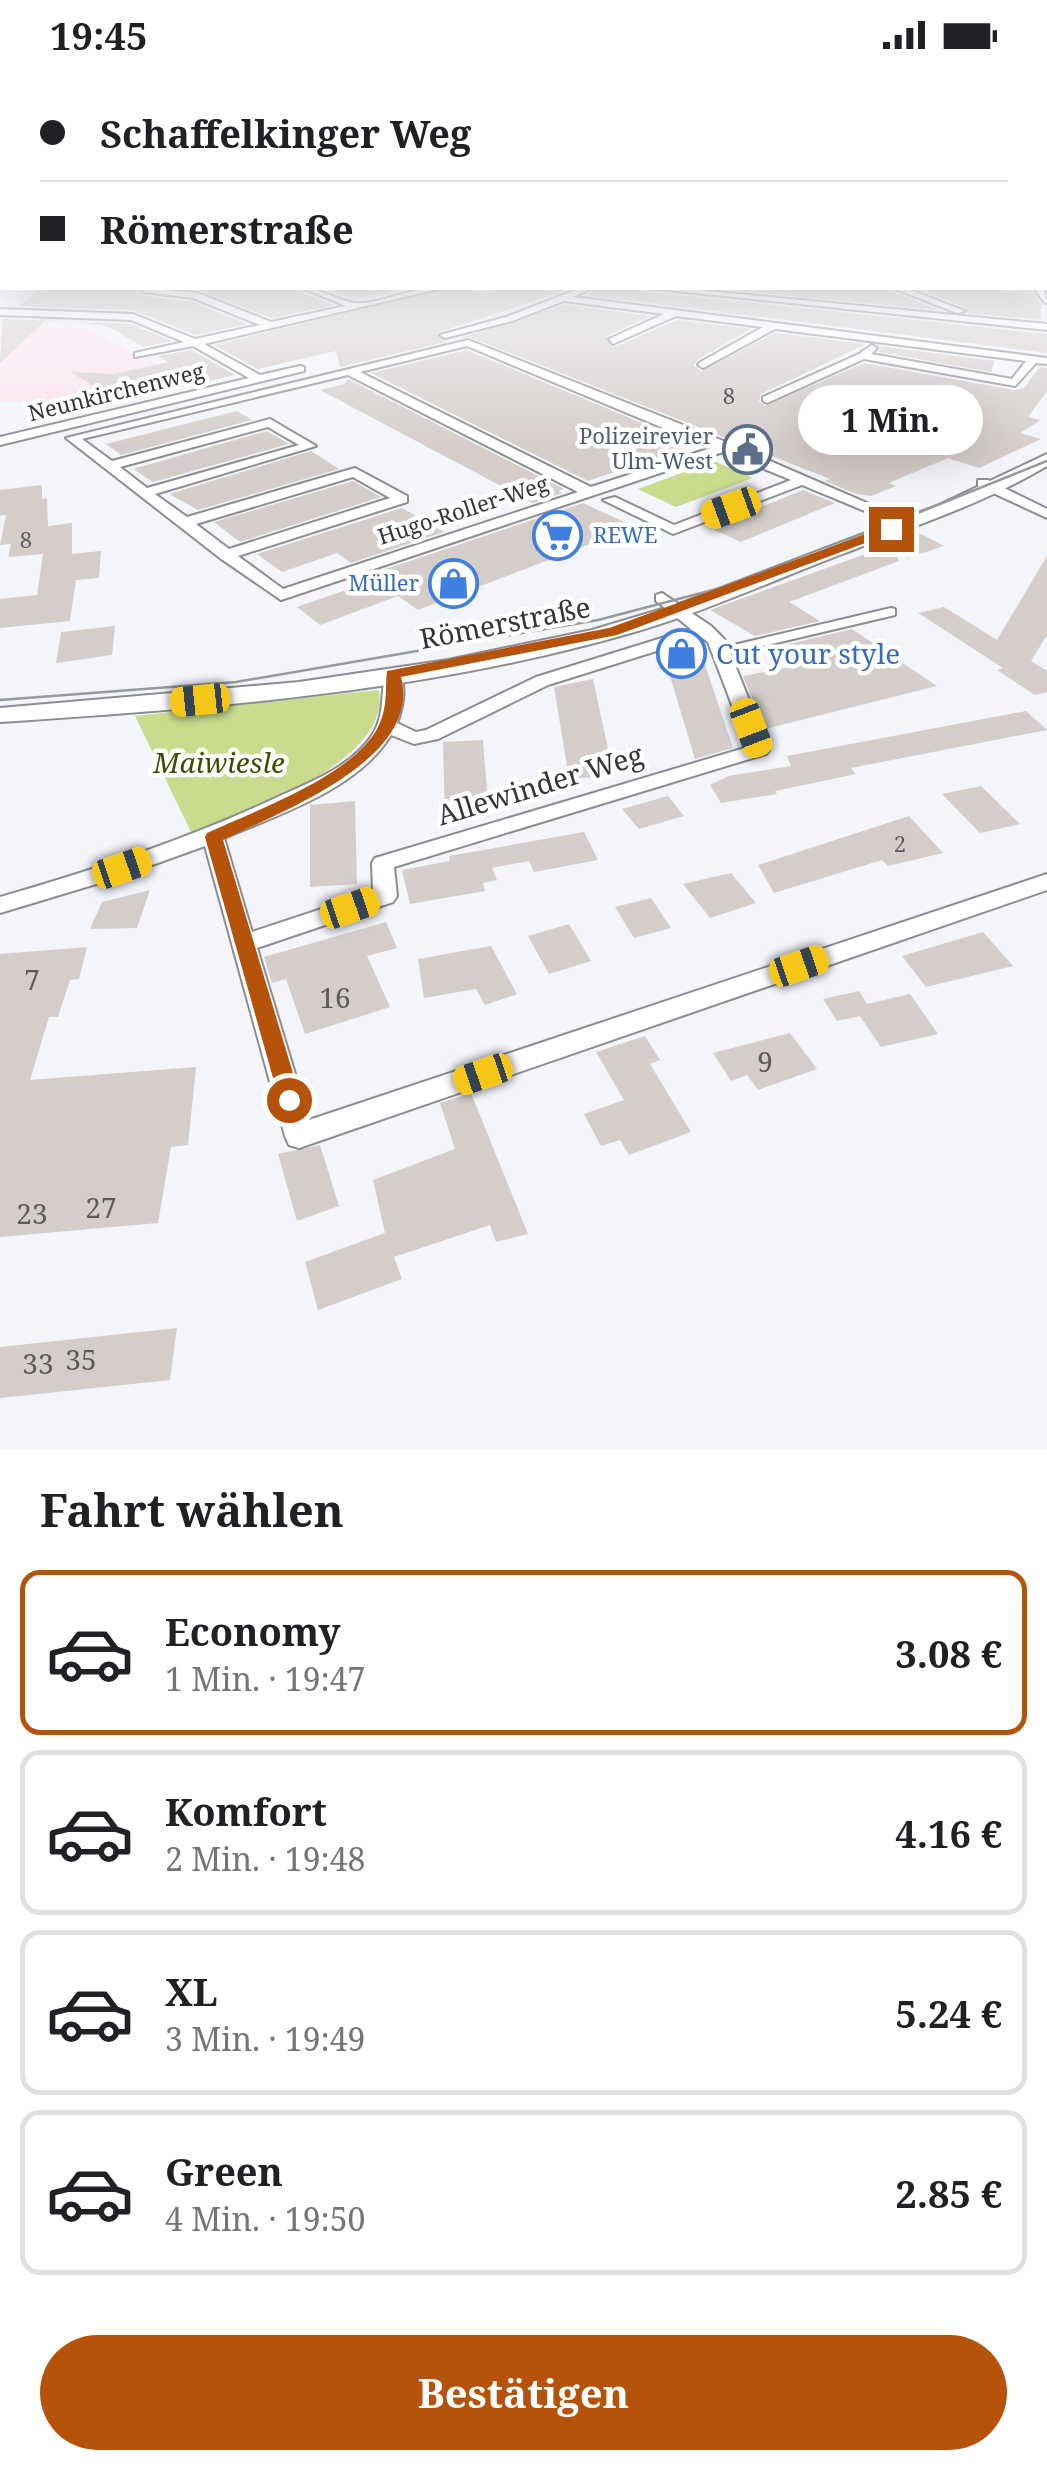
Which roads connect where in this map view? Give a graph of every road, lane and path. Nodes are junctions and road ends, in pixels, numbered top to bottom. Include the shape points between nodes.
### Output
1 (136, 320) edge
2 (259, 320) edge
3 (297, 320) edge
4 (502, 320) edge
5 (657, 320) edge
6 (736, 320) edge
7 (985, 320) edge
8 (775, 325) junction
9 (1047, 325) edge
10 (271, 326) junction
11 (880, 339) junction
12 (613, 340) dead end
13 (193, 342) junction
14 (139, 354) dead end
15 (863, 356) junction
16 (1034, 359) junction
17 (1047, 362) edge
18 (703, 365) dead end
19 (349, 371) junction
20 (259, 379) junction
21 (767, 400) dead end
22 (0, 441) edge
23 (726, 447) junction
24 (110, 466) junction
25 (804, 480) junction
26 (989, 486) joint
27 (590, 492) junction
28 (144, 493) junction
29 (610, 500) dead end
30 (1047, 514) edge
31 (900, 520) junction
32 (183, 522) junction
33 (224, 556) junction
34 (670, 603) junction
35 (892, 612) dead end
36 (704, 630) junction
37 (721, 652) junction
38 (392, 674) junction
39 (0, 715) edge
40 (387, 726) junction
41 (214, 837) junction
42 (1047, 882) edge
43 (0, 905) edge
44 (244, 943) junction

1 - 13 street
2 - 10 street
3 - 10 street
4 - 20 street, Neunkirchenweg
5 - 12 street
6 - 8 street
7 - 9 street
8 - 11 street
8 - 18 street
10 - 13 street
11 - 15 street
11 - 16 street
13 - 14 street
13 - 20 street
15 - 16 street via 1015,383
15 - 21 street
16 - 17 street
19 - 23 street, Hugo-Roller-Weg via 468,342
19 - 24 street, Hugo-Roller-Weg via 72,438
19 - 27 street
20 - 22 street, Neunkirchenweg
23 - 25 street
23 - 27 street, Hugo-Roller-Weg
24 - 28 street, Hugo-Roller-Weg
24 - 28 street via 270,423 310,446
25 - 29 street via 672,530
25 - 31 street
26 - 30 street
26 - 31 street, Römerstraße
27 - 33 street, Hugo-Roller-Weg via 282,595
28 - 32 street, Hugo-Roller-Weg
31 - 34 street, Römerstraße
31 - 34 street, Römerstraße
32 - 33 street, Hugo-Roller-Weg
32 - 33 street, Hugo-Roller-Weg via 356,472 402,499
34 - 36 street, Allewinder Weg
34 - 38 street, Römerstraße via 594,637
35 - 37 street
36 - 37 street, Allewinder Weg
36 - 40 street, Römerstraße via 588,664 431,735 414,738
37 - 44 street, Allewinder Weg via 760,750 383,863 385,896
38 - 39 street via 238,696
38 - 40 street, Römerstraße via 396,690
40 - 41 street via 365,756 324,783
41 - 43 street
41 - 44 street
42 - 44 street via 300,1136

